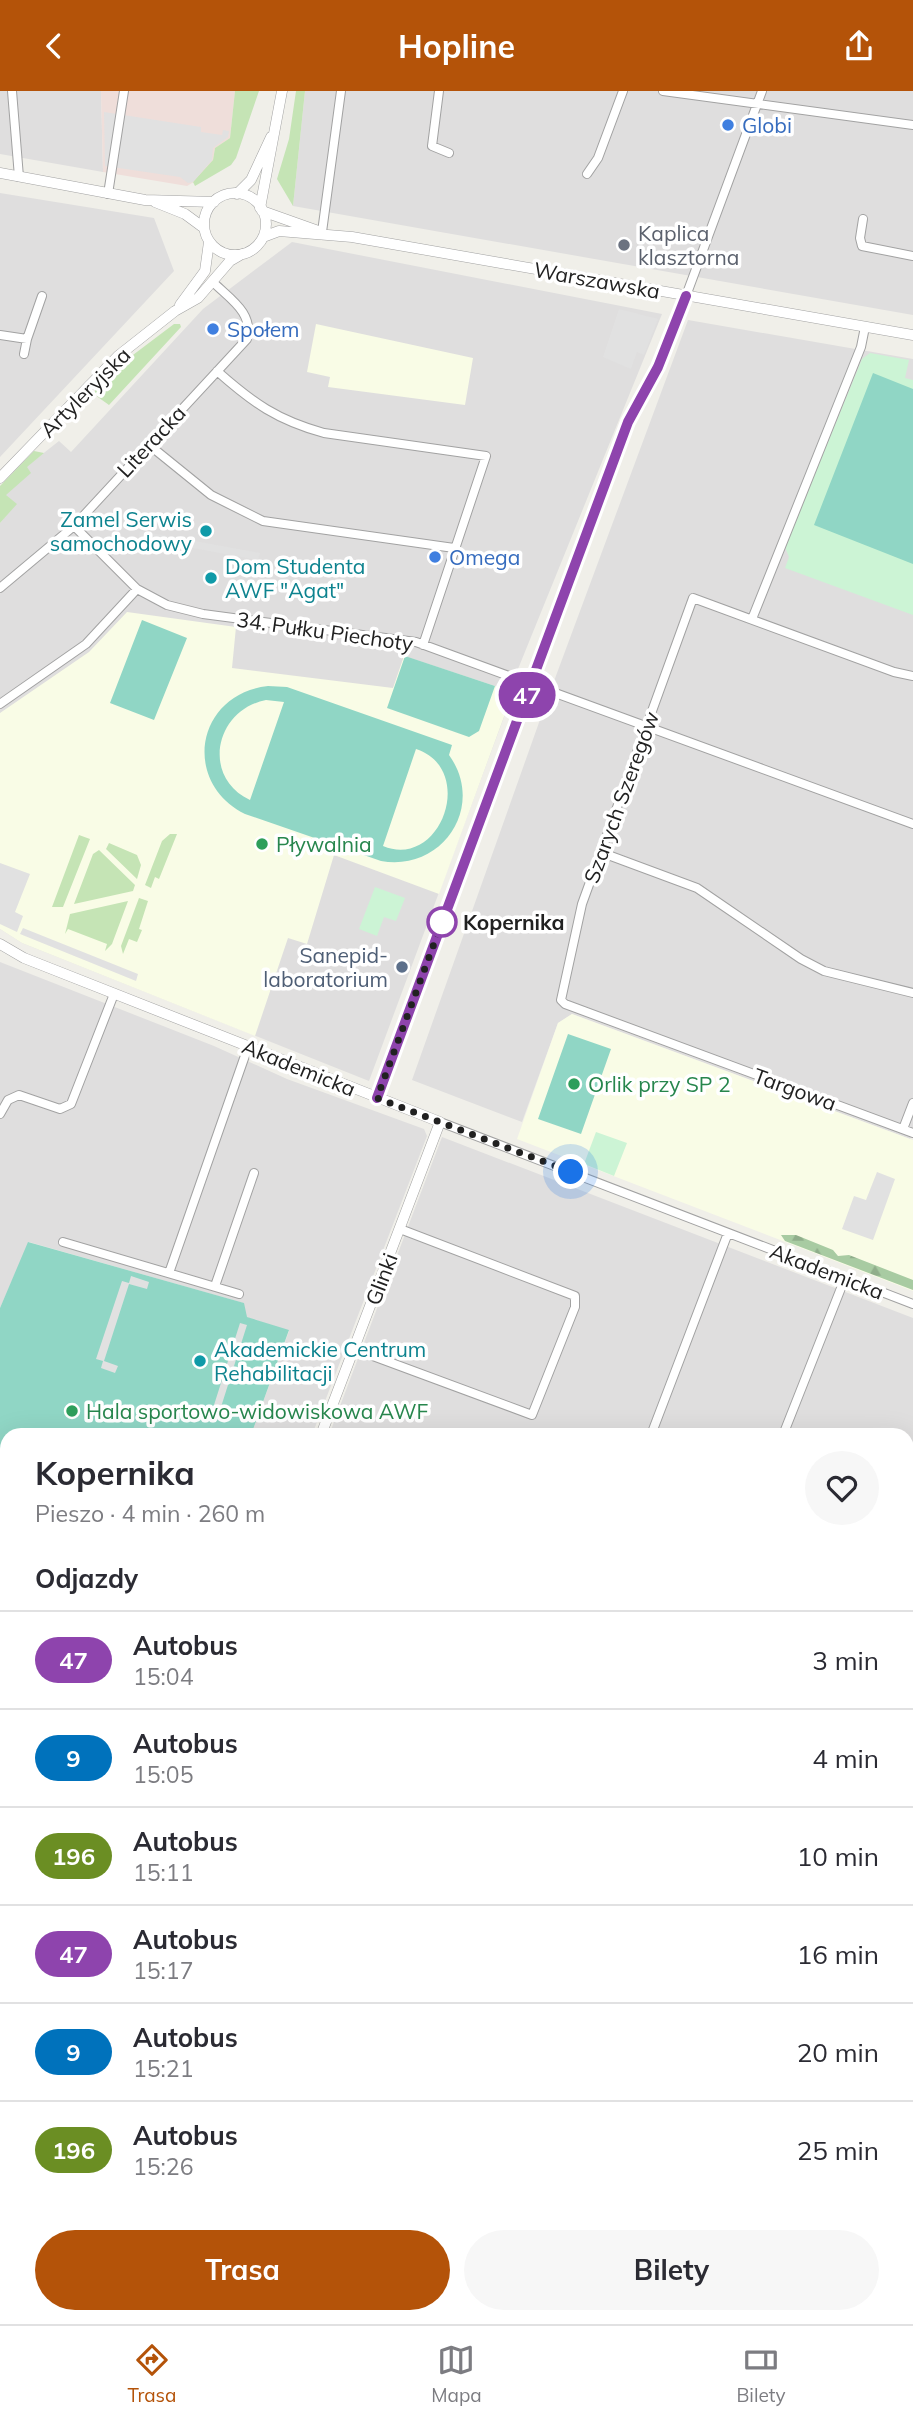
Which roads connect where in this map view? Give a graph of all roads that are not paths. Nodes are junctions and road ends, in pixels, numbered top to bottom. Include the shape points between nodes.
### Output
1 (12, 91) edge
2 (124, 91) edge
3 (282, 91) edge
4 (341, 91) edge
5 (439, 91) edge
6 (623, 91) edge
7 (663, 91) edge
8 (762, 91) edge
9 (757, 105) junction
10 (913, 125) edge
11 (276, 127) junction
12 (449, 153) dead end
13 (0, 173) edge
14 (587, 174) dead end
15 (19, 177) junction
16 (108, 194) junction
17 (237, 194) junction
18 (151, 201) junction
19 (214, 202) junction
20 (261, 209) junction
21 (863, 219) dead end
22 (204, 228) junction
23 (322, 232) junction
24 (263, 237) junction
25 (209, 241) junction
26 (242, 254) junction
27 (913, 256) edge
28 (214, 283) junction
29 (42, 296) dead end
30 (686, 296) junction
31 (175, 311) junction
32 (865, 327) junction
33 (0, 335) edge
34 (913, 335) edge
35 (27, 339) junction
36 (24, 354) dead end
37 (217, 371) junction
38 (148, 444) junction
39 (0, 478) edge
40 (74, 526) junction
41 (454, 548) junction
42 (0, 588) edge
43 (136, 589) junction
44 (752, 619) junction
45 (423, 645) junction
46 (913, 675) edge
47 (530, 685) junction
48 (0, 704) edge
49 (646, 727) junction
50 (913, 824) edge
51 (600, 852) junction
52 (0, 944) edge
53 (913, 993) edge
54 (114, 994) junction
55 (561, 1000) joint
56 (248, 1047) junction
57 (377, 1098) junction
58 (913, 1103) edge
59 (0, 1114) edge
60 (440, 1122) junction
61 (902, 1129) junction
62 (913, 1133) edge
63 (254, 1173) dead end
64 (400, 1229) junction
65 (728, 1233) junction
66 (63, 1242) dead end
67 (169, 1273) junction
68 (845, 1278) junction
69 (215, 1286) junction
70 (239, 1294) dead end
71 (913, 1304) edge
72 (354, 1349) junction
73 (324, 1428) edge
74 (654, 1428) edge
75 (786, 1428) edge

1 - 15 street
2 - 16 street
3 - 11 street
4 - 23 street
5 - 12 street via 432,146
6 - 14 street
7 - 9 street
8 - 9 street
9 - 10 street
9 - 30 street
11 - 17 street via 251,180
11 - 20 street
13 - 15 street
15 - 16 street
16 - 18 street
17 - 19 street
17 - 20 street
18 - 19 street
18 - 22 street via 186,214
19 - 22 street
20 - 23 street, Warszawska
20 - 24 street
21 - 27 street via 862,246
22 - 25 street
23 - 24 street, Warszawska via 279,231
23 - 30 street, Warszawska
24 - 26 street
25 - 26 street via 224,253
25 - 31 street, Artyleryjska via 205,271
26 - 28 street, Artyleryjska via 230,261
28 - 31 street, Artyleryjska
28 - 37 street, Literacka via 247,315 250,325 247,339
29 - 35 street
30 - 32 street, Warszawska
30 - 47 street via 658,367 628,422
31 - 39 street, Artyleryjska via 118,356
32 - 34 street, Warszawska
32 - 44 street
33 - 35 street
35 - 36 street
37 - 38 street, Literacka
37 - 41 street via 256,405 301,427 486,456
38 - 40 street, Literacka
38 - 41 street via 211,495 264,521
40 - 42 street, Literacka
40 - 43 street, 34. Pułku Piechoty
41 - 45 street
43 - 45 street, 34. Pułku Piechoty via 160,603 203,614
43 - 48 street via 86,644
44 - 46 street
44 - 49 street, Szarych Szeregów via 693,598
45 - 47 street, 34. Pułku Piechoty
47 - 49 street, 34. Pułku Piechoty
47 - 57 street
49 - 50 street, 34. Pułku Piechoty
49 - 51 street, Szarych Szeregów
51 - 53 street via 697,888 824,971
51 - 55 street, Szarych Szeregów via 582,904
52 - 54 street, Akademicka
54 - 56 street, Akademicka
54 - 59 street via 71,1104 60,1109 19,1095 8,1100
55 - 61 street, Targowa
56 - 57 street, Akademicka
56 - 67 street
57 - 60 street, Akademicka
58 - 61 street
60 - 64 street, Glinki
60 - 65 street, Akademicka
61 - 62 street, Targowa
63 - 69 street
64 - 72 street, Glinki
64 - 72 street via 575,1296 575,1307 532,1415
65 - 68 street, Akademicka
65 - 74 street
66 - 67 street
67 - 69 street
68 - 71 street, Akademicka
68 - 75 street
69 - 70 street
72 - 73 street, Glinki

